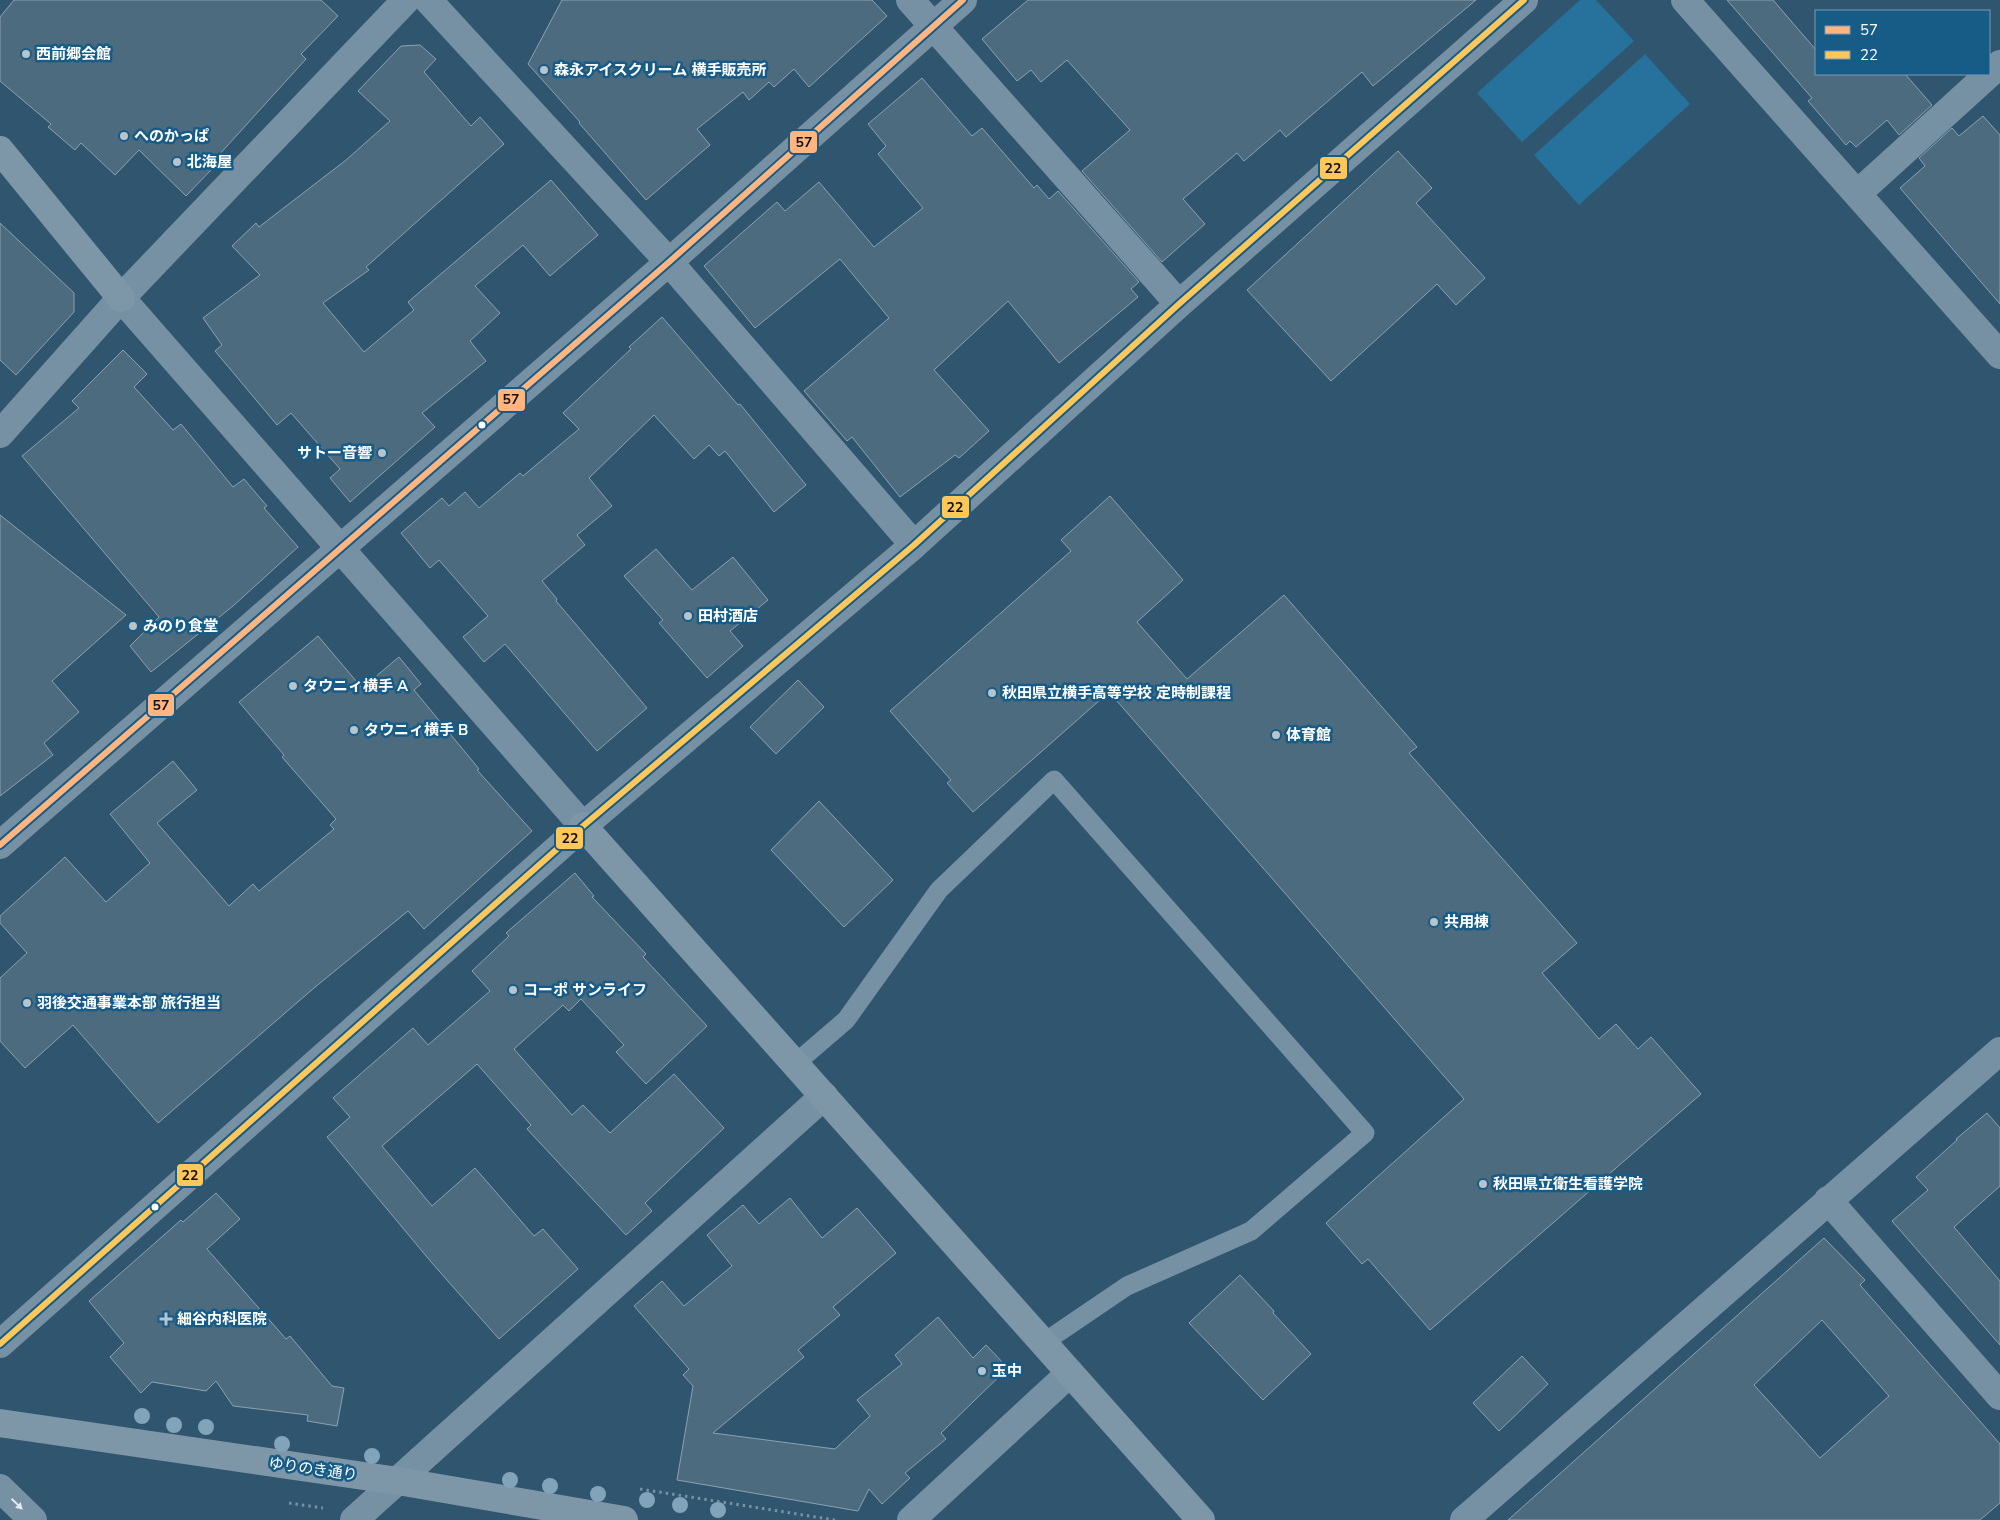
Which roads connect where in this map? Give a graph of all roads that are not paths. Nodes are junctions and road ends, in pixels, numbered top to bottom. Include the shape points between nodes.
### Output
1 (406, 0) edge
2 (428, 0) edge
3 (910, 0) edge
4 (962, 0) edge
5 (1524, 0) edge
6 (1685, 0) edge
7 (933, 26) junction
8 (2000, 64) edge
9 (1990, 73) edge
10 (1988, 75) edge
11 (0, 150) edge
12 (1857, 194) junction
13 (669, 262) junction
14 (122, 298) junction
15 (1178, 304) junction
16 (2000, 355) edge
17 (0, 434) edge
18 (914, 545) junction
19 (340, 549) junction
20 (583, 826) junction
21 (0, 845) edge
22 (2000, 1051) edge
23 (796, 1063) junction
24 (824, 1096) junction
25 (1828, 1200) junction
26 (1043, 1343) junction
27 (0, 1344) edge
28 (1070, 1373) junction
29 (2000, 1396) edge
30 (0, 1423) edge
31 (398, 1481) junction
32 (0, 1488) edge
33 (33, 1520) edge
34 (354, 1520) edge
35 (624, 1520) edge
36 (911, 1520) edge
37 (1201, 1520) edge
38 (1464, 1520) edge

1 - 14 street
2 - 13 street
3 - 7 street
4 - 7 street
5 - 15 street
6 - 12 street
7 - 13 street
7 - 15 street
8 - 9 street
10 - 12 street
11 - 14 street
12 - 16 street
13 - 18 street
13 - 19 street
14 - 17 street
14 - 19 street
15 - 18 street
18 - 20 street
19 - 20 street
19 - 21 street
20 - 23 street
20 - 27 street
22 - 25 street
23 - 24 street
23 - 26 lane via 846,1020 939,890 1054,780 1365,1133 1251,1231 1127,1286
24 - 26 street
24 - 31 street
25 - 29 street
25 - 38 street
26 - 28 street
28 - 36 street
28 - 37 street
30 - 31 street, ゆりのき通り
31 - 34 street
31 - 35 street, ゆりのき通り
32 -> 33 street

